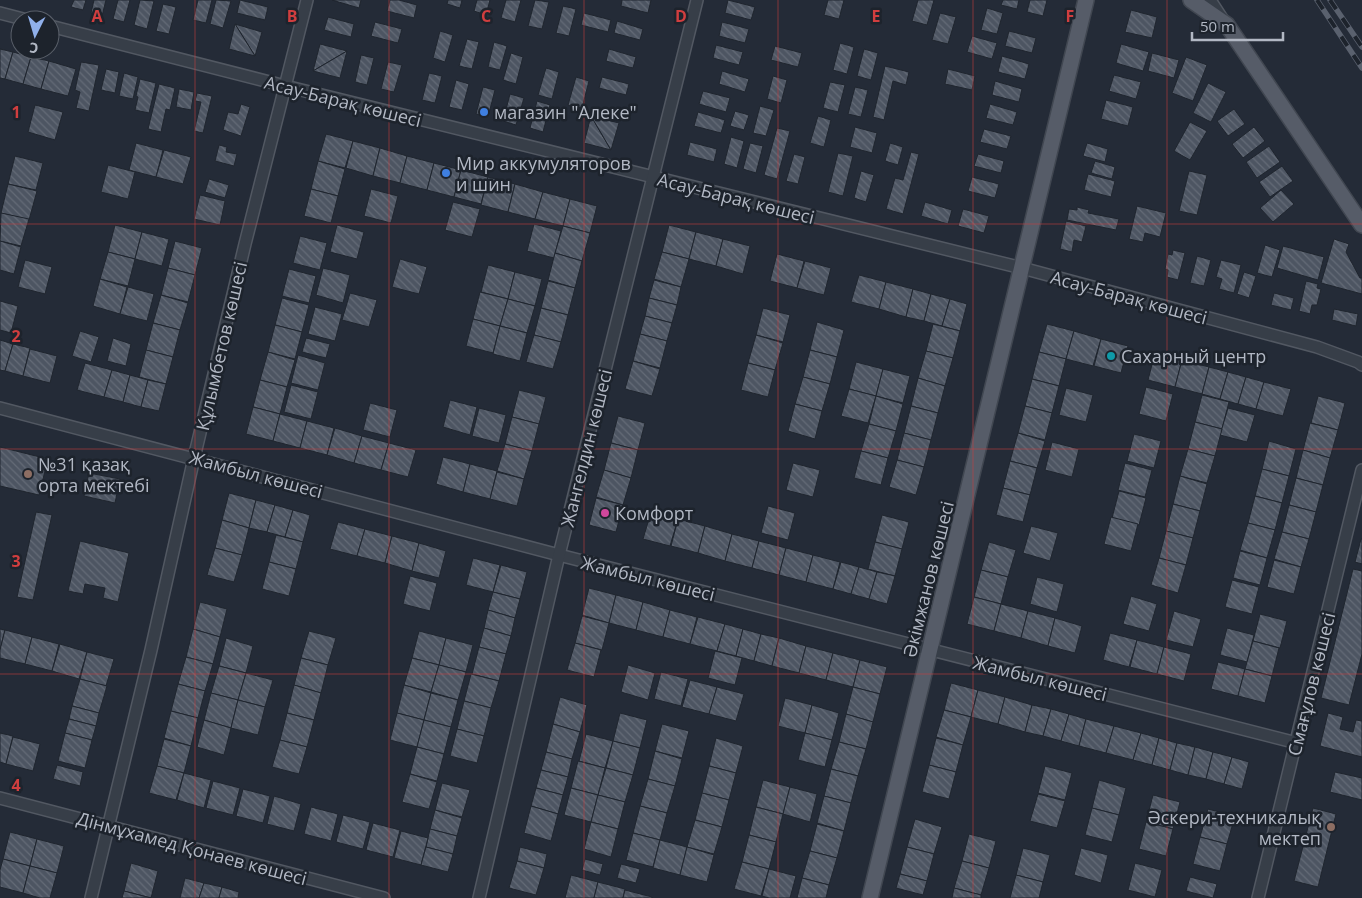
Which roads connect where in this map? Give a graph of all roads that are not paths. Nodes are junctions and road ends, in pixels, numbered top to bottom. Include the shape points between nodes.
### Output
1 (307, 0) edge
2 (697, 0) edge
3 (1086, 0) edge
4 (1191, 0) edge
5 (1210, 0) edge
6 (1227, 25) junction
7 (60, 29) edge
8 (285, 86) junction
9 (652, 178) junction
10 (1362, 224) edge
11 (1022, 268) junction
12 (1361, 362) edge
13 (0, 408) edge
14 (194, 458) junction
15 (1362, 470) edge
16 (559, 555) junction
17 (930, 650) junction
18 (1297, 743) junction
19 (0, 798) edge
20 (109, 827) junction
21 (91, 898) edge
22 (384, 898) edge
23 (479, 898) edge
24 (870, 898) edge
25 (1258, 898) edge

1 - 8 street, Құлымбетов көшесі
2 - 9 street, Жангелдин көшесі
3 - 11 main road, Әкімжанов көшесі
4 - 6 main road
5 - 6 street
6 - 10 main road
7 - 8 street, Асау-Барақ көшесі
8 - 9 street, Асау-Барақ көшесі
8 - 14 street, Құлымбетов көшесі
9 - 11 street, Асау-Барақ көшесі
9 - 16 street, Жангелдин көшесі
11 - 12 street, Асау-Барақ көшесі via 1317,347
11 - 17 main road, Әкімжанов көшесі
13 - 14 street, Жамбыл көшесі
14 - 16 street, Жамбыл көшесі
14 - 20 street, Құлымбетов көшесі
15 - 18 street, Смағұлов көшесі
16 - 17 street, Жамбыл көшесі
16 - 23 street, Жангелдин көшесі
17 - 18 street, Жамбыл көшесі
17 - 24 main road, Әкімжанов көшесі
18 - 25 street, Смағұлов көшесі
19 - 20 street, Дінмұхамед Қонаев көшесі
20 - 21 street, Құлымбетов көшесі
20 - 22 street, Дінмұхамед Қонаев көшесі

